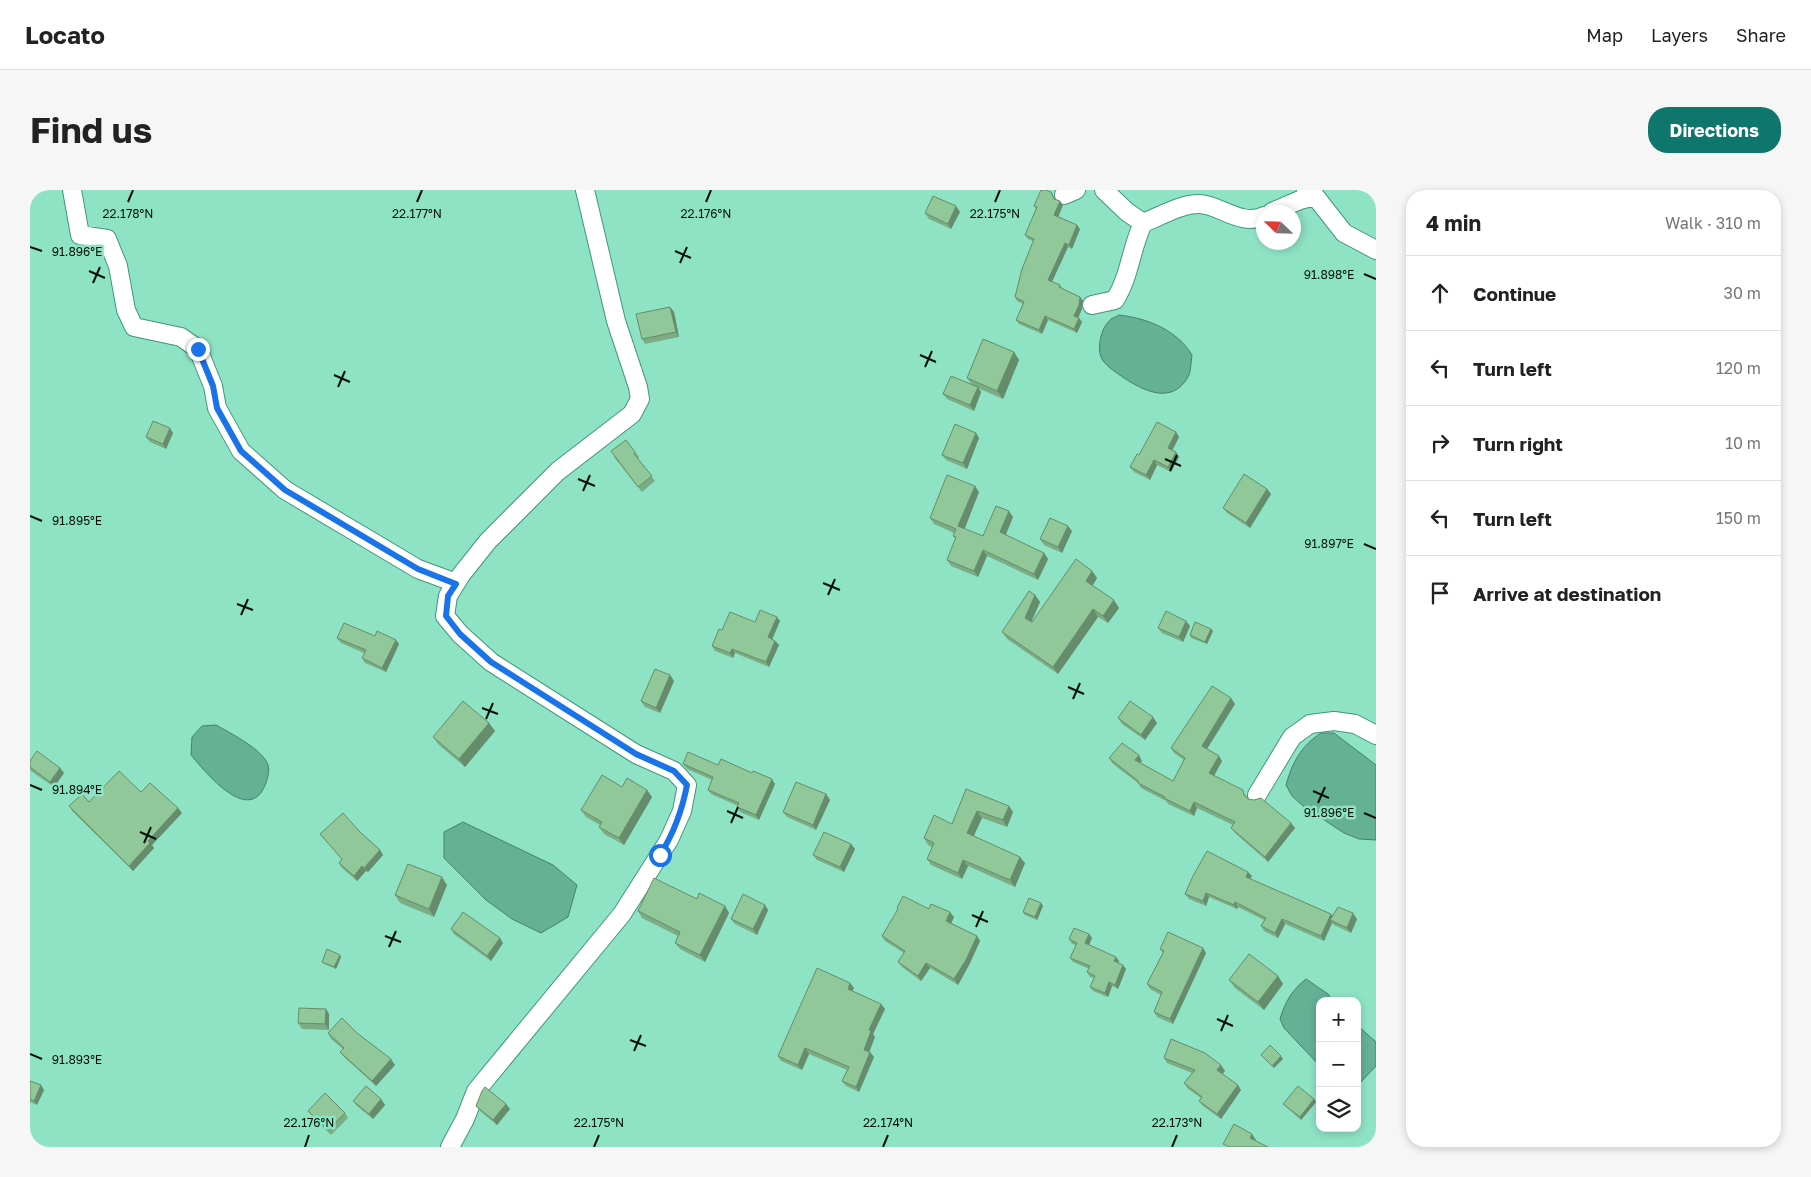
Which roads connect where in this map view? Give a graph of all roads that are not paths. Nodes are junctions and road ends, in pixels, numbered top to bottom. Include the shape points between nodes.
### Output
1 (72, 190) edge
2 (585, 190) edge
3 (1104, 190) edge
4 (1310, 193) edge
5 (1288, 205) edge
6 (1256, 219) edge
7 (1143, 223) junction
8 (1376, 250) edge
9 (1092, 305) dead end
10 (456, 584) junction
11 (1376, 735) edge
12 (1257, 795) dead end
13 (452, 1146) edge

1 - 10 street via 80,235 107,239 118,266 126,310 134,327 180,336 198,349 213,386 217,408 241,451 285,490 418,569
2 - 10 street via 616,322 640,400 632,414 558,471 516,511 488,541
3 - 7 street
4 - 5 street
4 - 8 street via 1344,233
6 - 7 street via 1242,218 1200,204 1176,209
7 - 9 street via 1115,300
10 - 13 street via 448,596 446,616 460,634 491,662 636,754 674,771 687,785 682,811 669,840 622,914 476,1091
11 - 12 street via 1355,724 1334,721 1310,724 1292,737

